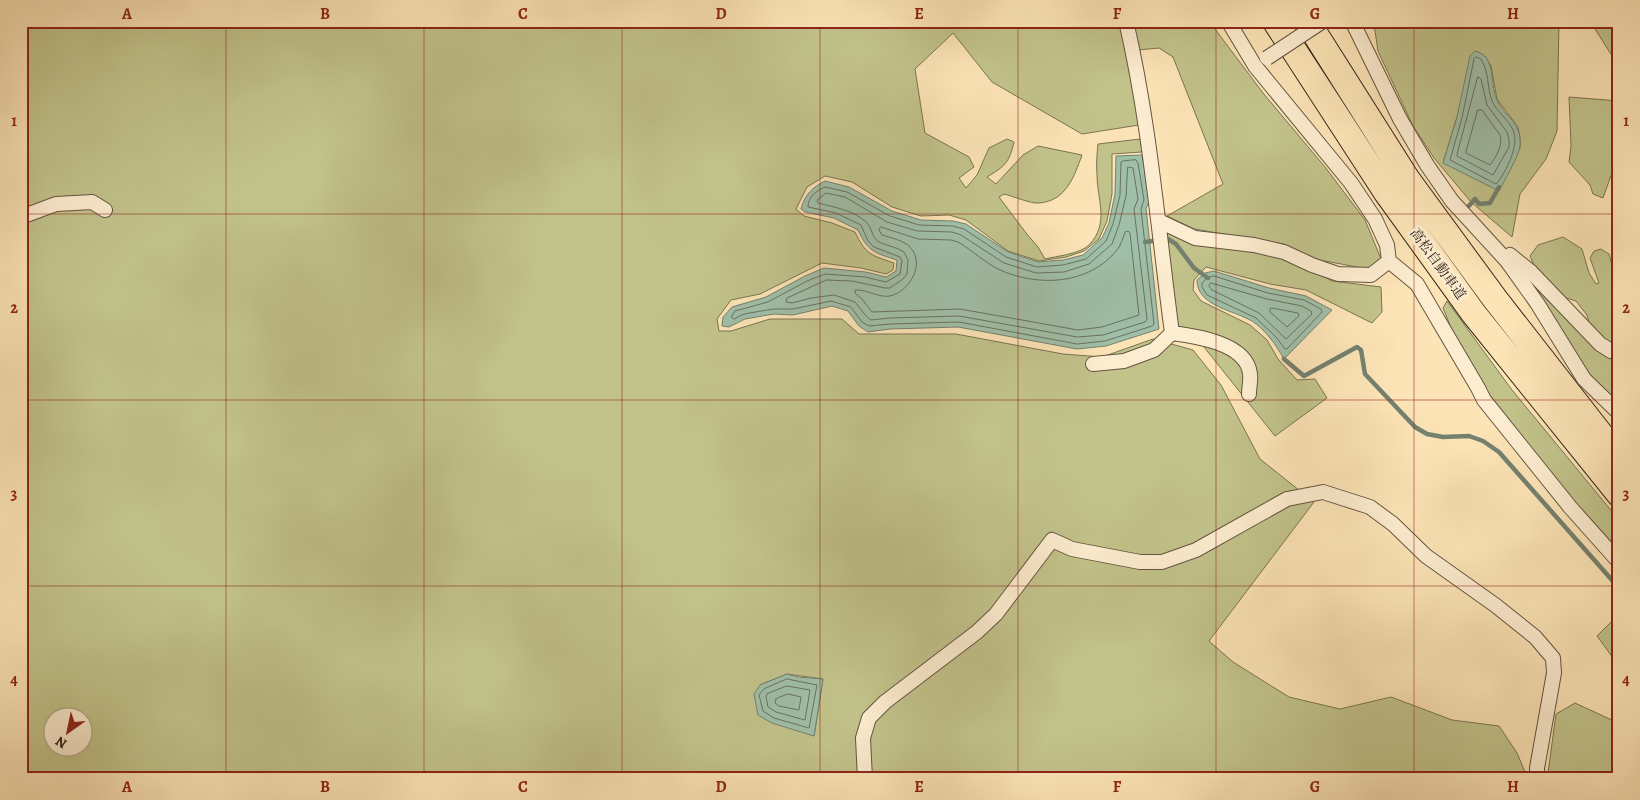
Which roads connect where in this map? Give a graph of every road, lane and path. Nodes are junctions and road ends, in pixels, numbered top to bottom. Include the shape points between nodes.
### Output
1 (1126, 21) edge
2 (1228, 21) edge
3 (1275, 21) edge
4 (1307, 21) edge
5 (1322, 21) edge
6 (1352, 21) edge
7 (1261, 62) junction
8 (105, 210) dead end
9 (21, 217) edge
10 (1159, 221) junction
11 (1504, 259) junction
12 (1389, 260) junction
13 (1172, 333) junction
14 (1619, 352) edge
15 (1093, 364) dead end
16 (1249, 394) dead end
17 (1619, 413) edge
18 (1619, 458) edge
19 (1619, 494) edge
20 (1619, 562) edge
21 (865, 779) edge
22 (1537, 779) edge

1 - 10 street via 1148,136
2 - 7 street
3 - 19 highway, 高松自動車道 via 1386,192 1468,306
4 - 18 highway, 高松自動車道 via 1408,179 1495,299
5 - 7 street, bridge
6 - 11 street via 1400,119 1428,165 1452,201
7 - 12 street via 1375,219 1387,244
8 - 9 street via 92,202 56,204
10 - 12 street via 1195,238 1284,252 1338,274 1371,275
10 - 13 street
11 - 14 street via 1510,255 1524,266 1600,344
11 - 17 street via 1537,303 1584,379
12 - 20 street via 1416,284 1484,400
13 - 15 street via 1154,350 1124,361
13 - 16 street via 1203,337 1242,356 1250,372
21 - 22 street via 863,738 869,718 996,614 1052,540 1072,549 1140,562 1162,562 1196,550 1287,499 1323,492 1370,507 1426,556 1534,637 1553,658 1554,672

